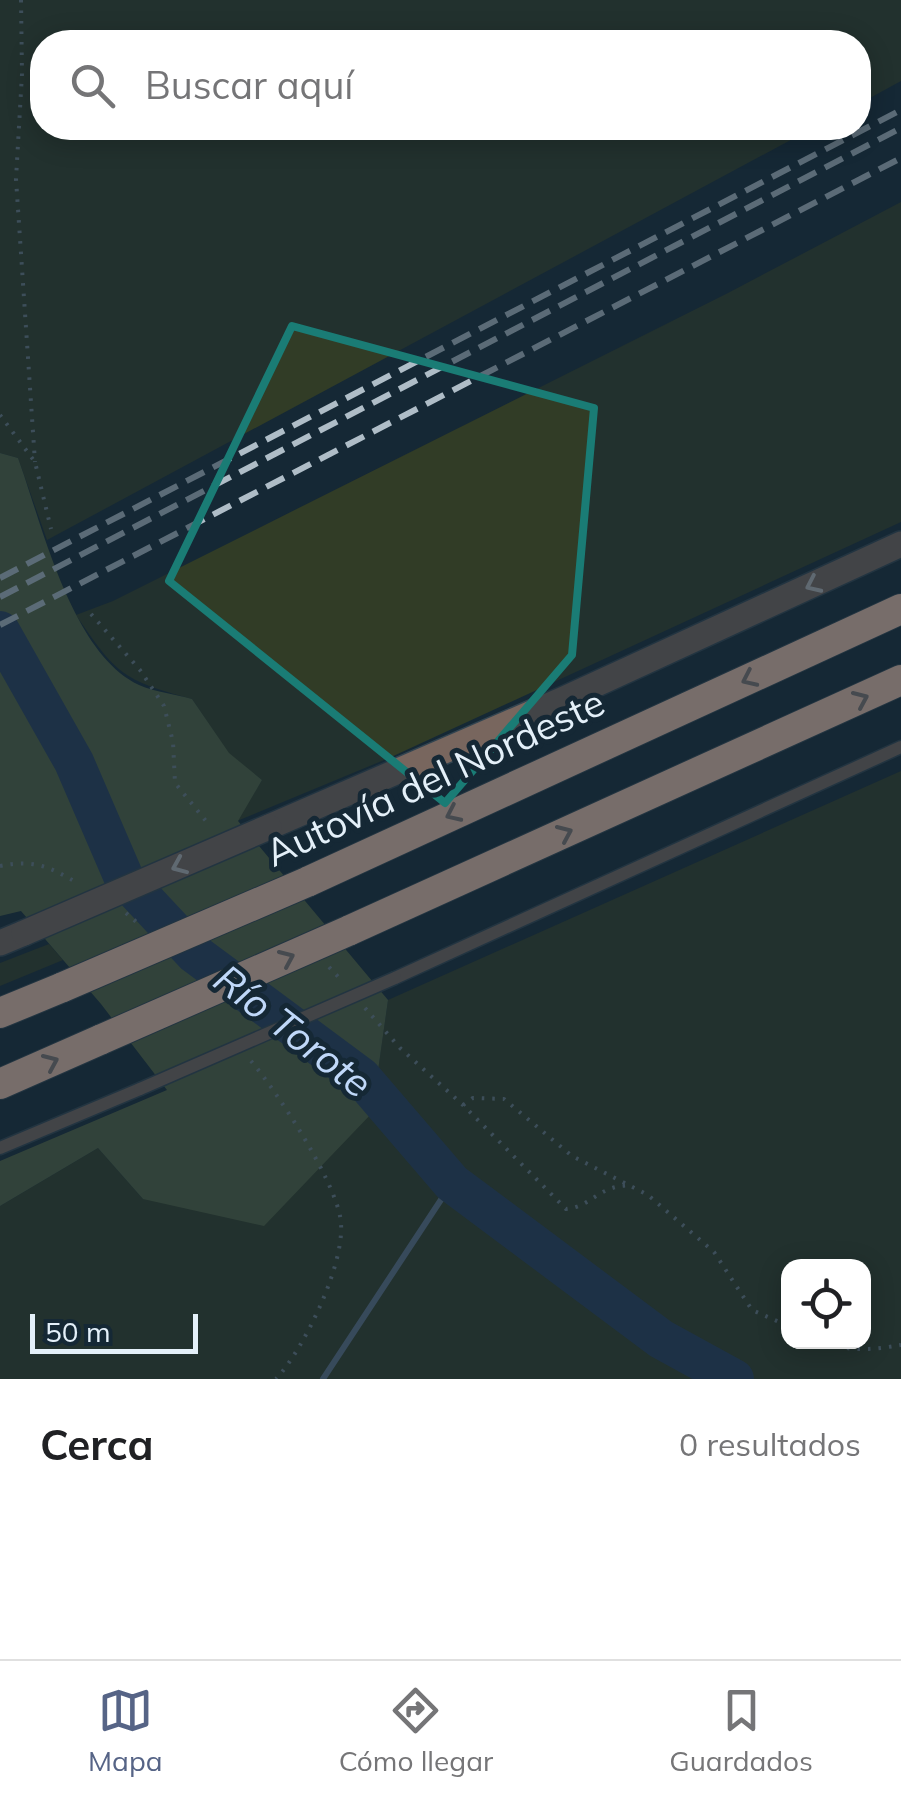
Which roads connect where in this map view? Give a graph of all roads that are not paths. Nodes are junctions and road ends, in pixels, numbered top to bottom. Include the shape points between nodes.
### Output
1 (901, 544) edge
2 (901, 609) edge
3 (901, 680) edge
4 (901, 747) edge
5 (12, 938) edge
6 (0, 1013) edge
7 (0, 1084) edge
8 (0, 1148) edge

1 -> 5 street, bridge via 564,699
2 -> 6 highway, Autovía del Nordeste, bridge via 307,882
7 -> 3 highway, bridge
4 - 8 lane, bridge

